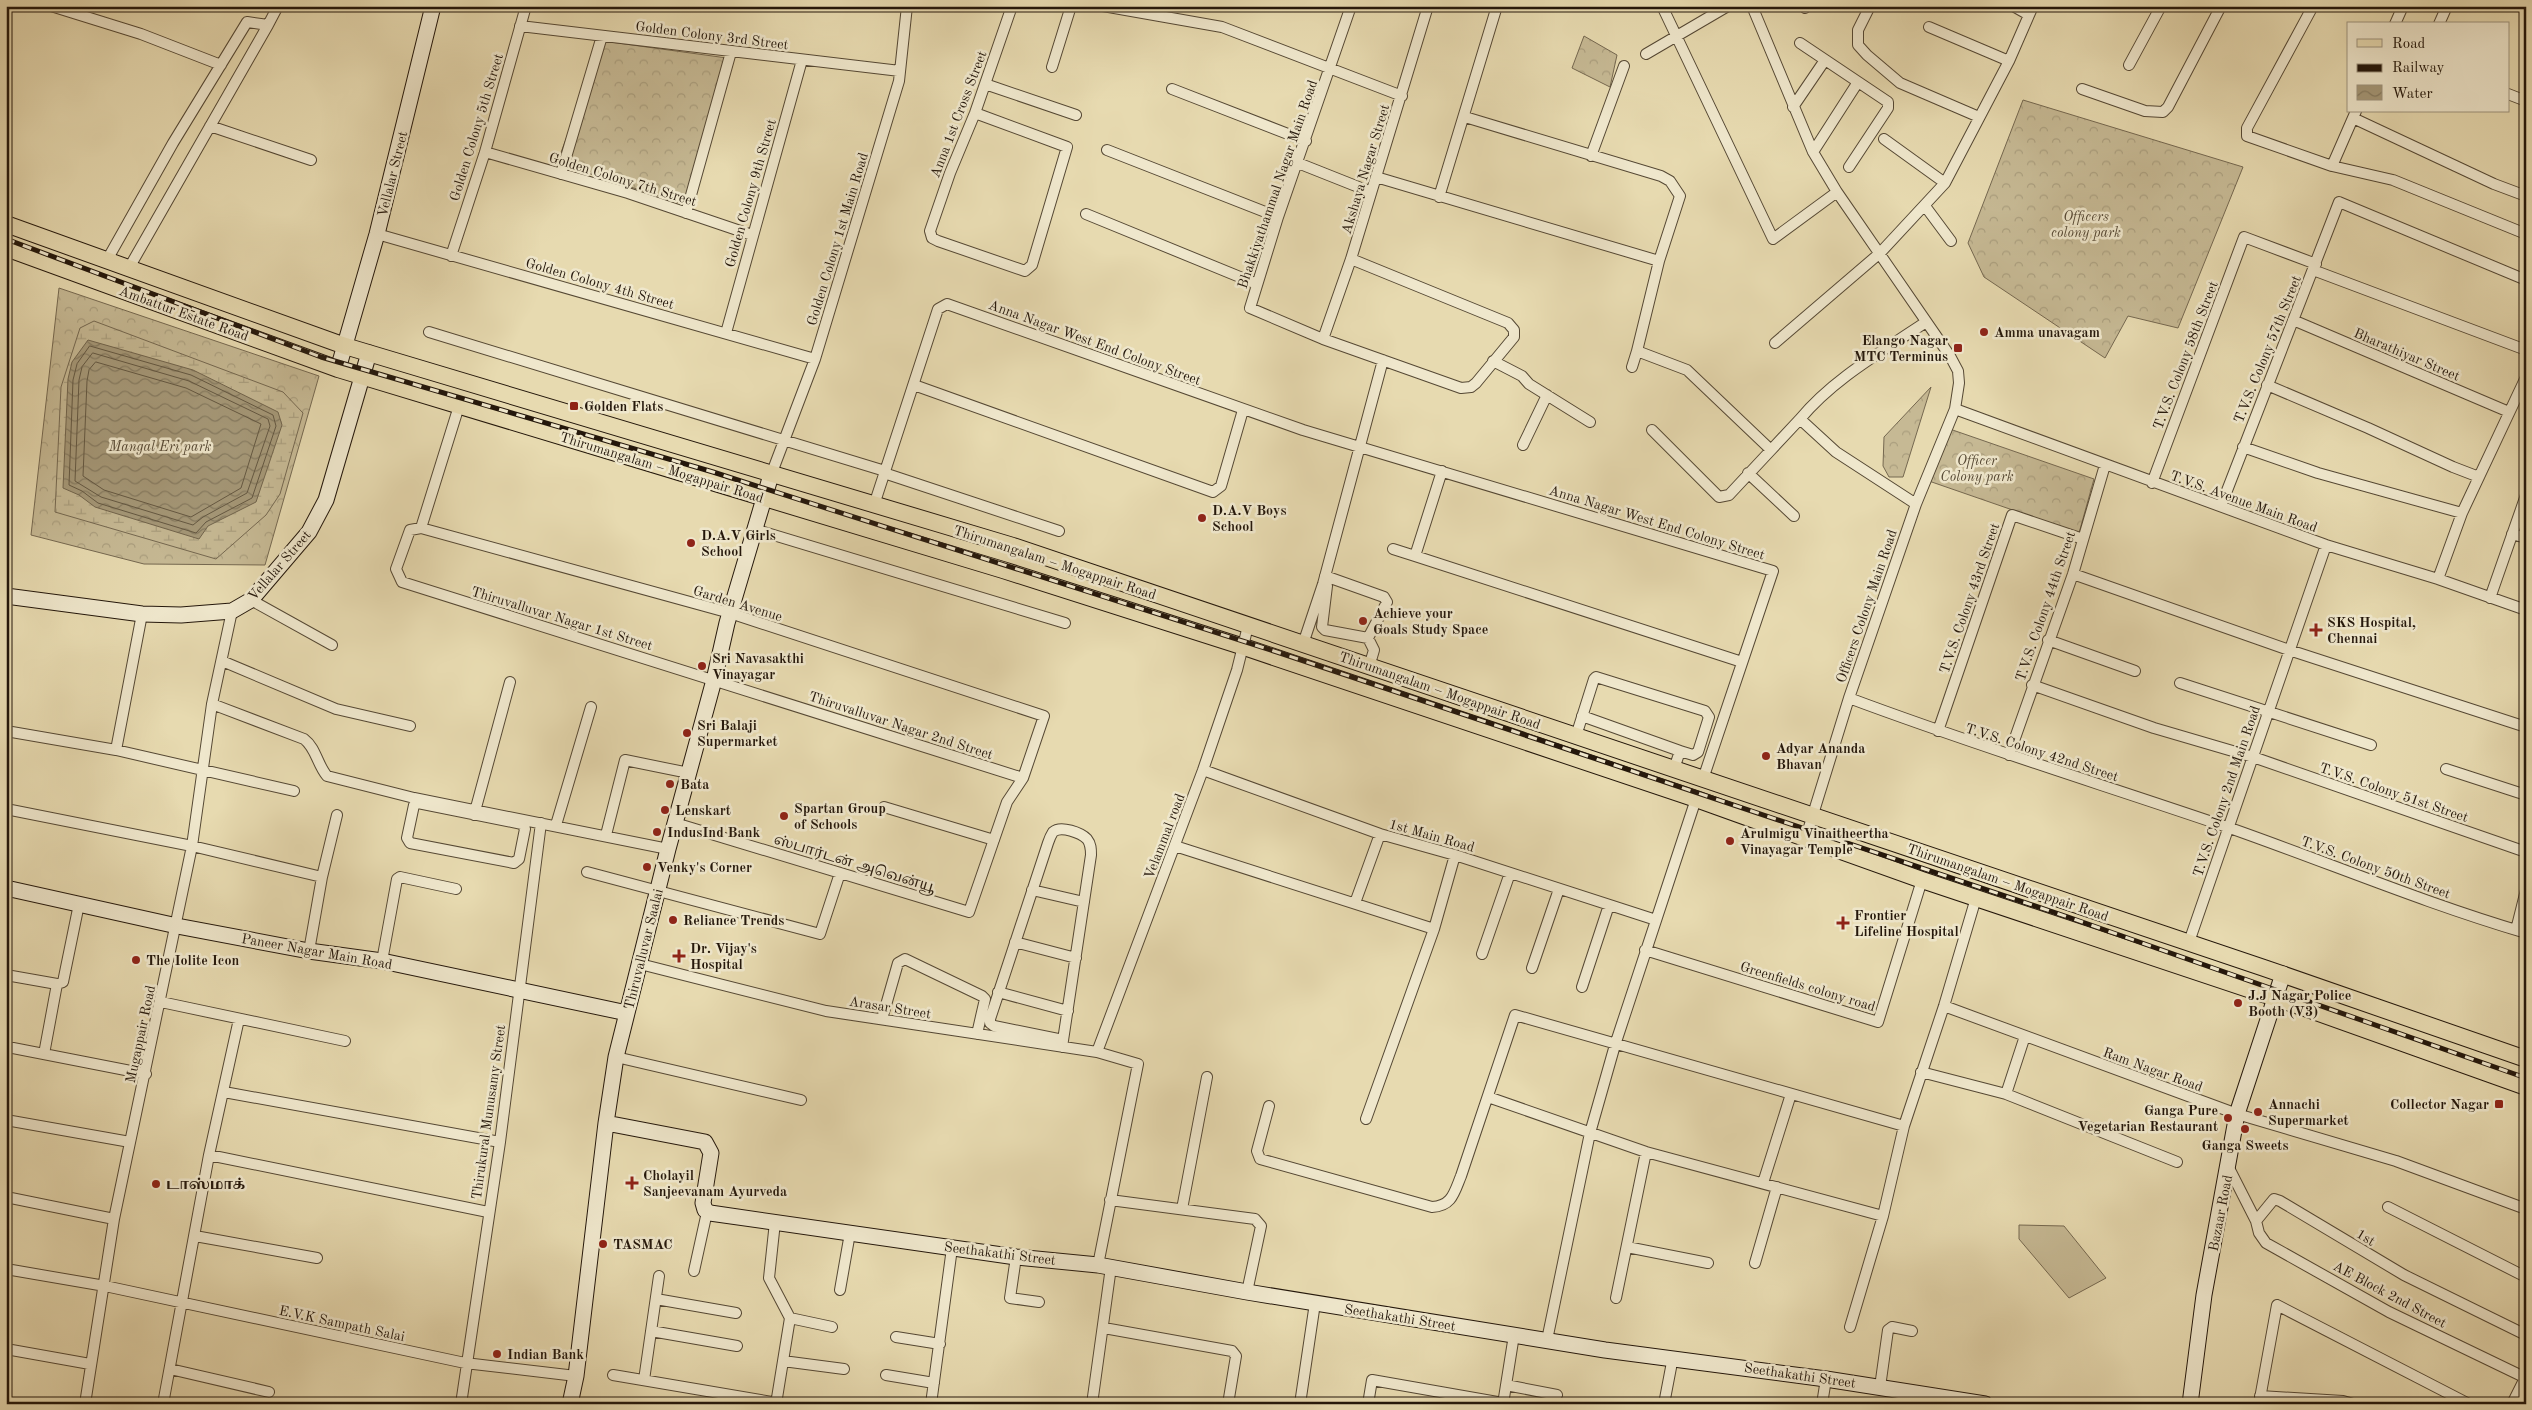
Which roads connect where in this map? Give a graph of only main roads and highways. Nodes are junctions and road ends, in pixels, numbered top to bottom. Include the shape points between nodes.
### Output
1 (6, 224) edge
2 (6, 248) edge
3 (346, 346) joint
4 (362, 376) joint
5 (2526, 1059) edge
6 (2526, 1087) edge

1 - 3 main road, Ambattur Estate Road
2 - 4 main road, Ambattur Estate Road
3 - 5 main road, Thirumangalam – Mogappair Road via 1012,546 2283,974
4 - 6 main road, Thirumangalam – Mogappair Road via 1003,570 1244,647 1696,799

